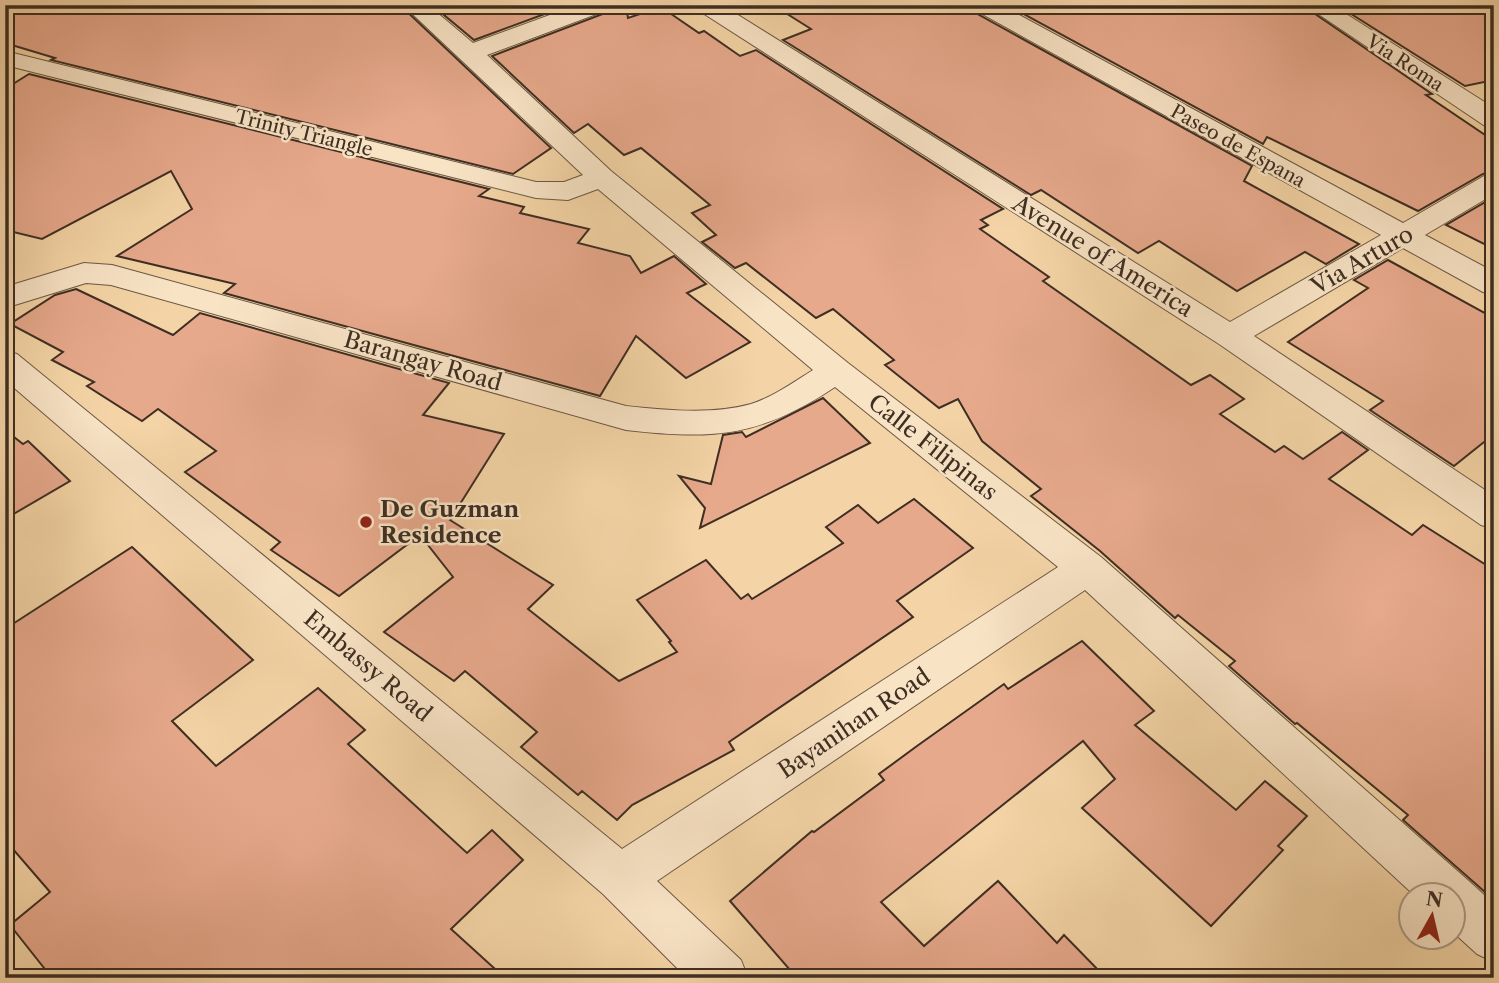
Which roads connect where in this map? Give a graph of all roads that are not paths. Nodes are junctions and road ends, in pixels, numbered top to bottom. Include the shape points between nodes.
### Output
1 (414, 5) edge
2 (598, 5) edge
3 (706, 5) edge
4 (983, 5) edge
5 (1316, 5) edge
6 (470, 53) junction
7 (5, 58) edge
8 (1494, 120) edge
9 (601, 177) junction
10 (1494, 182) edge
11 (1403, 237) junction
12 (1494, 285) edge
13 (5, 298) edge
14 (1230, 336) junction
15 (5, 362) edge
16 (836, 371) junction
17 (1494, 514) edge
18 (1087, 568) junction
19 (620, 878) junction
20 (1433, 881) edge
21 (1468, 914) edge
22 (1494, 937) edge
23 (723, 978) edge

1 - 6 street, Calle Filipinas
2 - 6 street
3 - 14 street, Avenue of America
4 - 11 street, Paseo de Espana
5 - 8 street, Via Roma
6 - 9 street, Calle Filipinas
7 - 9 street, Trinity Triangle via 537,190 568,191
9 - 16 street, Calle Filipinas
10 - 11 street, Via Arturo
11 - 12 street, Paseo de Espana
11 - 14 street, Via Arturo
13 - 16 street, Barangay Road via 85,273 112,275 626,418 662,422 757,415
14 - 17 street, Avenue of America
15 - 19 street, Embassy Road
16 - 18 street, Calle Filipinas
18 - 19 street, Bayanihan Road
18 - 20 street, Calle Filipinas
19 - 23 street, Embassy Road
21 - 22 street

